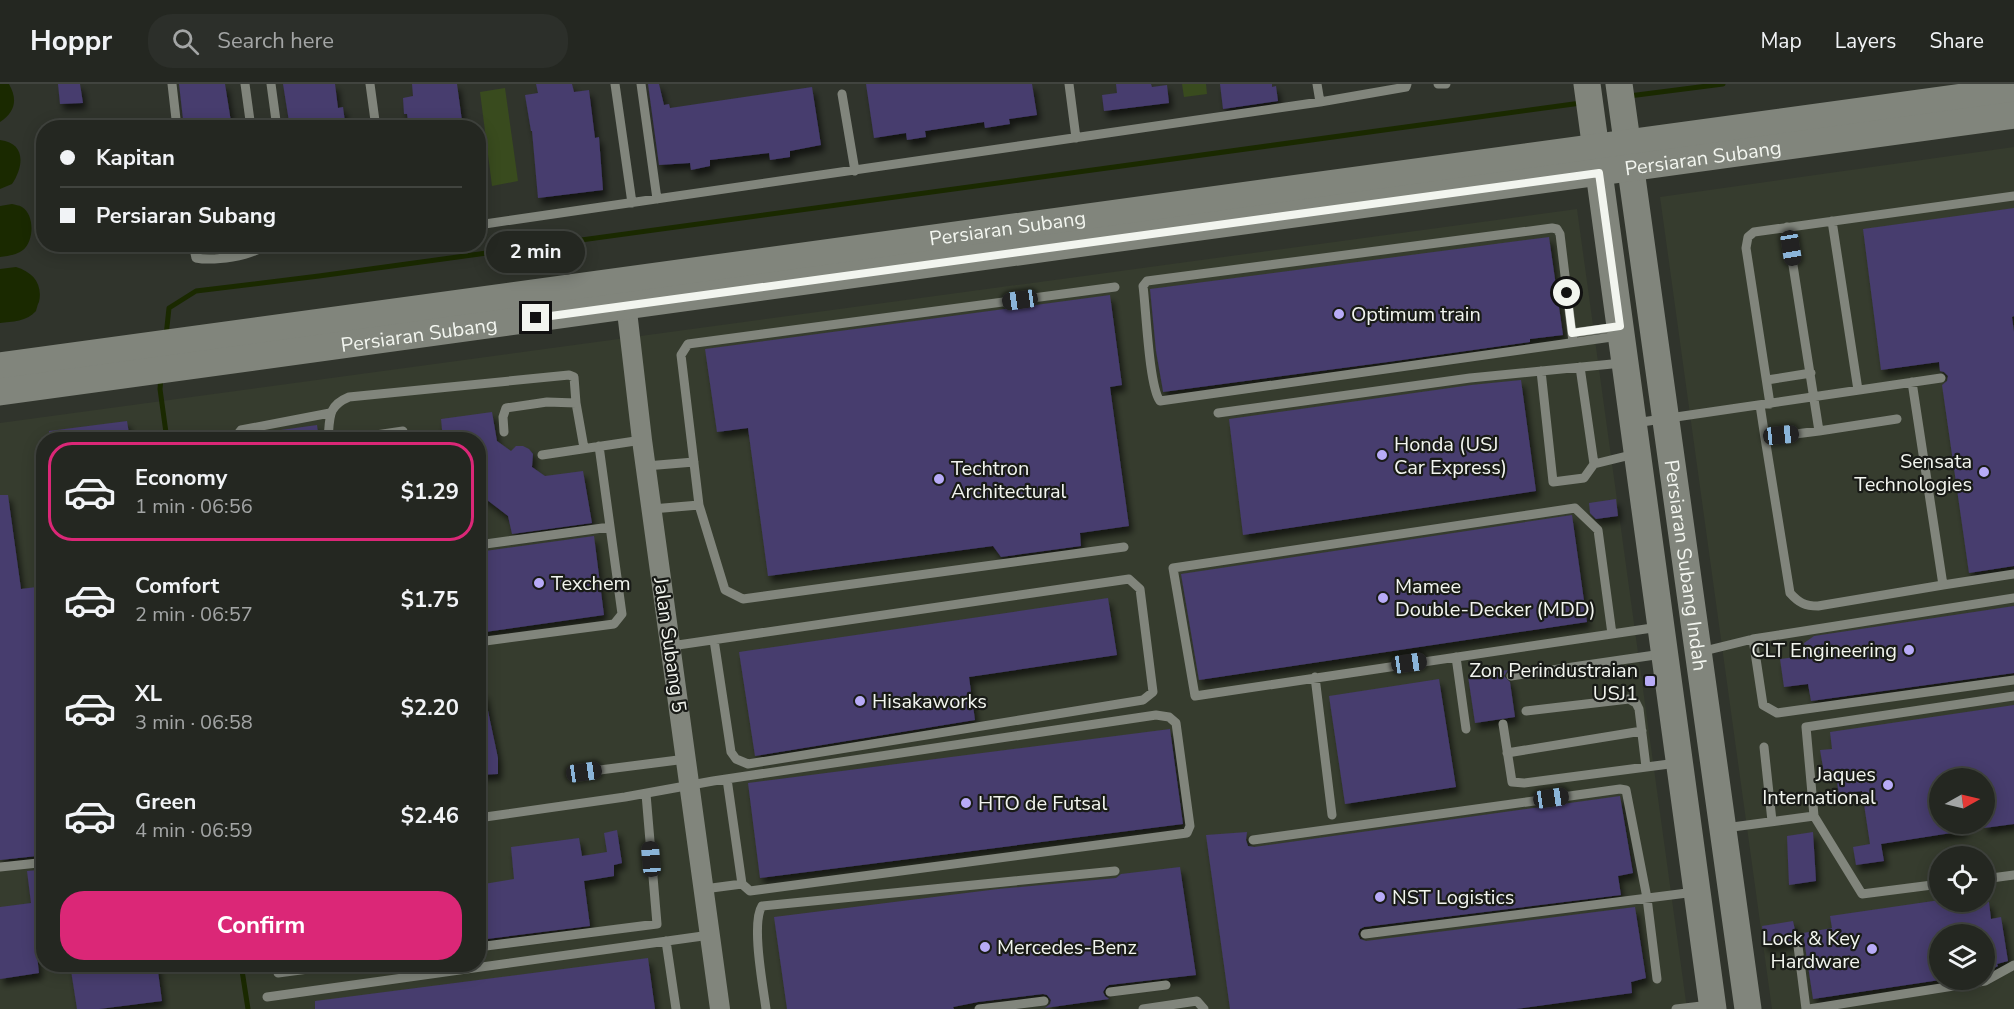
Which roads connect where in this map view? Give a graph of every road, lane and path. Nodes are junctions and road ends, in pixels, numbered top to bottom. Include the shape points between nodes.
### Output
1 (172, 84) edge
2 (245, 84) edge
3 (271, 84) edge
4 (370, 84) edge
5 (615, 84) edge
6 (641, 84) edge
7 (1069, 84) edge
8 (1317, 84) edge
9 (1407, 84) edge
10 (1438, 84) edge
11 (1446, 84) edge
12 (1587, 84) edge
13 (1619, 84) edge
14 (2014, 90) edge
15 (842, 94) dead end
16 (1320, 102) junction
17 (2014, 115) edge
18 (176, 120) edge
19 (250, 120) edge
20 (276, 120) edge
21 (375, 120) edge
22 (1076, 138) junction
23 (1627, 144) junction
24 (1595, 148) junction
25 (855, 171) junction
26 (2014, 196) edge
27 (657, 199) junction
28 (632, 203) junction
29 (1832, 221) junction
30 (486, 224) edge
31 (1787, 227) junction
32 (195, 252) edge
33 (253, 252) edge
34 (1115, 287) dead end
35 (625, 292) junction
36 (1620, 331) junction
37 (1573, 338) junction
38 (122, 361) junction
39 (1625, 363) junction
40 (0, 366) edge
41 (1580, 367) junction
42 (1541, 371) junction
43 (1811, 374) junction
44 (1941, 378) dead end
45 (1767, 380) junction
46 (1912, 382) junction
47 (1858, 390) junction
48 (0, 392) edge
49 (1814, 396) junction
50 (576, 403) junction
51 (1770, 404) junction
52 (1760, 405) junction
53 (1218, 412) dead end
54 (330, 413) junction
55 (1665, 418) junction
56 (1897, 419) dead end
57 (1633, 423) junction
58 (1819, 431) junction
59 (239, 432) edge
60 (329, 432) edge
61 (504, 432) dead end
62 (1765, 438) junction
63 (642, 440) junction
64 (599, 446) junction
65 (584, 448) junction
66 (542, 454) dead end
67 (1637, 454) junction
68 (694, 462) junction
69 (1594, 464) junction
70 (646, 466) junction
71 (699, 506) junction
72 (652, 509) junction
73 (610, 527) junction
74 (486, 544) edge
75 (1124, 547) dead end
76 (2014, 574) edge
77 (1943, 585) junction
78 (2014, 598) edge
79 (1661, 627) junction
80 (1612, 634) junction
81 (1753, 639) junction
82 (714, 640) junction
83 (486, 641) edge
84 (670, 646) junction
85 (1698, 652) junction
86 (1665, 654) junction
87 (1456, 657) junction
88 (1511, 676) dead end
89 (1315, 677) junction
90 (2014, 680) edge
91 (2014, 696) edge
92 (1526, 711) dead end
93 (1503, 724) dead end
94 (1467, 729) dead end
95 (1642, 731) junction
96 (1764, 747) dead end
97 (1507, 753) junction
98 (686, 759) junction
99 (1680, 763) junction
100 (1646, 767) junction
101 (584, 772) dead end
102 (727, 779) junction
103 (689, 784) junction
104 (646, 794) junction
105 (1332, 814) dead end
106 (1815, 816) junction
107 (486, 818) edge
108 (1772, 821) junction
109 (1723, 829) junction
110 (1252, 840) dead end
111 (36, 862) edge
112 (0, 867) edge
113 (1115, 871) dead end
114 (2014, 875) edge
115 (1995, 878) edge
116 (742, 884) junction
117 (1929, 885) edge
118 (704, 889) junction
119 (1697, 891) junction
120 (1647, 898) junction
121 (1365, 934) dead end
122 (710, 935) junction
123 (666, 941) junction
124 (486, 946) edge
125 (1798, 946) dead end
126 (2014, 965) edge
127 (486, 966) edge
128 (445, 972) edge
129 (1657, 979) dead end
130 (1166, 984) dead end
131 (1110, 992) dead end
132 (267, 997) dead end
133 (1044, 1001) dead end
134 (1713, 1007) edge
135 (676, 1009) edge
136 (720, 1009) edge
137 (766, 1009) edge
138 (979, 1009) edge
139 (1143, 1009) edge
140 (1204, 1009) edge
141 (1676, 1009) edge
142 (1748, 1009) edge
143 (1807, 1009) edge

1 - 18 lane
2 - 19 lane
3 - 20 lane
4 - 21 lane
5 - 28 lane
6 - 27 lane
7 - 22 lane
8 - 16 lane
9 - 16 lane
10 - 11 lane
12 - 24 street, Persiaran Subang Indah
13 - 23 street, Persiaran Subang Indah
14 - 23 street, Persiaran Subang
15 - 25 lane
16 - 22 lane
17 - 23 street, Persiaran Subang
22 - 25 lane
23 - 24 street, Persiaran Subang
23 - 55 street, Persiaran Subang Indah
24 - 35 street, Persiaran Subang
24 - 36 street, Persiaran Subang Indah
25 - 27 lane
26 - 29 lane
27 - 28 lane
28 - 30 lane
29 - 31 lane
29 - 47 lane
31 - 43 lane
31 - 45 lane via 1754,232 1748,237 1746,248
32 - 33 lane via 196,258 208,260
34 - 68 lane via 688,344 681,356
35 - 38 street, Persiaran Subang
35 - 63 street, Jalan Subang 5
36 - 37 lane
36 - 39 street, Persiaran Subang Indah
37 - 37 lane via 1160,401 1153,376 1143,286 1147,281 1552,228 1560,234
38 - 40 street, Persiaran Subang
38 - 48 street, Persiaran Subang
39 - 41 lane
39 - 57 street, Persiaran Subang Indah
41 - 42 lane
41 - 69 lane
42 - 53 lane
42 - 69 lane via 1553,482 1584,478
43 - 45 lane
43 - 49 lane
44 - 46 lane
45 - 51 lane
46 - 47 lane
46 - 77 lane
47 - 49 lane
49 - 51 lane
49 - 58 lane
50 - 54 lane via 574,377 569,375 349,397 336,402
50 - 61 lane via 547,402 507,408
50 - 65 lane
51 - 52 lane
52 - 55 lane
52 - 62 lane
54 - 59 lane
54 - 60 lane
55 - 57 lane
55 - 85 street, Persiaran Subang Indah
56 - 58 lane
57 - 67 street, Persiaran Subang Indah
58 - 62 lane
62 - 77 lane via 1790,593 1797,602 1818,606
63 - 64 lane
63 - 70 street, Jalan Subang 5
64 - 65 lane
64 - 73 lane
65 - 66 lane
67 - 69 lane
67 - 79 street, Persiaran Subang Indah
68 - 70 lane
68 - 71 lane
70 - 72 street, Jalan Subang 5
71 - 72 lane
71 - 75 lane via 725,590 743,599
72 - 84 street, Jalan Subang 5
73 - 74 lane
73 - 83 lane via 622,614 614,624
76 - 77 lane
78 - 81 lane
79 - 80 lane
79 - 86 street, Persiaran Subang Indah
80 - 87 lane
80 - 89 lane via 1599,530 1575,508 1173,568 1195,696
81 - 85 lane
81 - 90 lane via 1763,705 1777,713
82 - 82 lane via 1129,579 1140,589 1154,692 1143,700 748,764 731,752
82 - 84 lane
84 - 98 street, Jalan Subang 5
85 - 109 street, Persiaran Subang Indah
86 - 88 lane
86 - 99 street, Persiaran Subang Indah
87 - 89 lane
87 - 94 lane
89 - 105 lane
91 - 106 lane via 1806,727
92 - 95 lane via 1629,699 1639,710
93 - 97 lane
95 - 97 lane
95 - 100 lane
96 - 108 lane
97 - 100 lane via 1512,782
98 - 101 lane
98 - 103 street, Jalan Subang 5
99 - 100 lane
99 - 119 street, Persiaran Subang Indah
102 - 103 lane
102 - 116 lane
102 - 116 lane via 1156,715 1176,723 1189,813 1187,833 750,891
103 - 104 lane
103 - 118 street, Jalan Subang 5
104 - 107 lane
104 - 124 lane via 657,924
106 - 108 lane
106 - 117 lane via 1862,894
108 - 109 lane
109 - 142 street, Persiaran Subang Indah
110 - 120 lane via 1620,789 1626,790
111 - 112 lane
113 - 137 lane via 762,906 758,912 758,932
114 - 115 lane
116 - 118 lane
118 - 122 street, Jalan Subang 5
119 - 120 lane
119 - 134 street, Persiaran Subang Indah
120 - 121 lane
120 - 129 lane
122 - 123 lane
122 - 136 street, Jalan Subang 5
123 - 127 lane
123 - 135 lane
125 - 143 lane
126 - 143 lane via 1985,981
128 - 132 lane
130 - 131 lane
133 - 138 lane
134 - 141 lane
139 - 140 lane via 1197,1001

